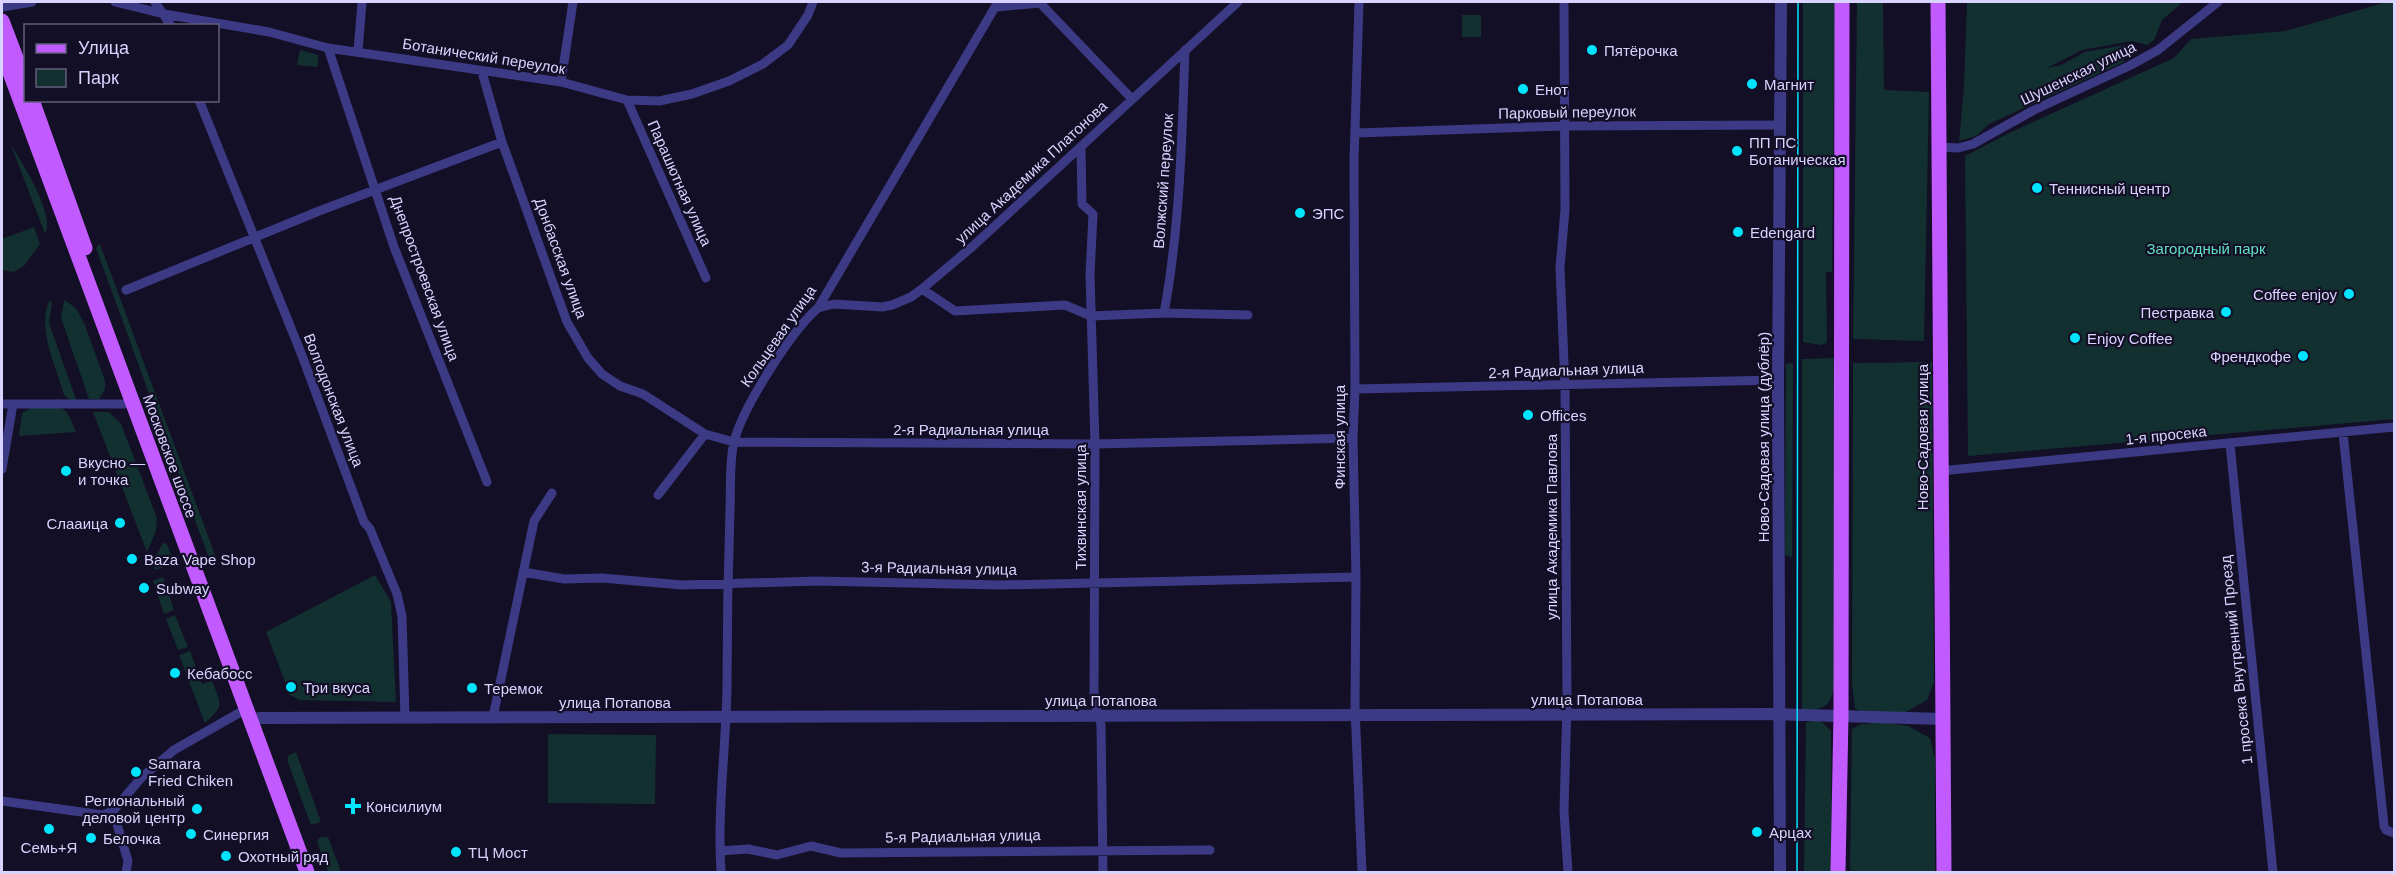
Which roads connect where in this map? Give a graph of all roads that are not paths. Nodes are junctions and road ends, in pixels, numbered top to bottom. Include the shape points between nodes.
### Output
1 (32, 2) edge
2 (115, 2) edge
3 (155, 2) edge
4 (362, 2) edge
5 (573, 2) edge
6 (813, 2) edge
7 (1039, 2) edge
8 (1238, 2) edge
9 (1359, 2) edge
10 (1564, 2) edge
11 (1781, 2) edge
12 (1842, 2) edge
13 (1938, 2) edge
14 (2218, 2) edge
15 (997, 4) edge
16 (2, 7) edge
17 (164, 14) junction
18 (2, 21) edge
19 (170, 24) edge
20 (328, 48) junction
21 (1185, 50) junction
22 (2, 51) edge
23 (358, 51) junction
24 (482, 72) junction
25 (24, 79) edge
26 (2, 81) edge
27 (561, 82) junction
28 (1132, 99) junction
29 (627, 100) junction
30 (33, 102) edge
31 (200, 102) edge
32 (1779, 125) junction
33 (1564, 126) junction
34 (1356, 133) junction
35 (502, 142) junction
36 (1081, 147) junction
37 (1940, 147) junction
38 (377, 189) junction
39 (254, 237) junction
40 (706, 278) dead end
41 (922, 289) junction
42 (126, 290) dead end
43 (818, 308) junction
44 (1164, 314) junction
45 (1248, 315) dead end
46 (1091, 316) junction
47 (1778, 380) junction
48 (1565, 386) junction
49 (1355, 389) junction
50 (2, 404) edge
51 (13, 404) junction
52 (124, 404) junction
53 (2394, 427) edge
54 (2343, 433) junction
55 (705, 434) junction
56 (1353, 438) junction
57 (734, 442) junction
58 (1095, 444) junction
59 (2230, 444) junction
60 (2, 469) edge
61 (1940, 471) junction
62 (487, 482) dead end
63 (552, 493) dead end
64 (658, 495) dead end
65 (524, 572) junction
66 (1356, 577) junction
67 (728, 582) junction
68 (1094, 582) junction
69 (1566, 714) junction
70 (1779, 714) junction
71 (1356, 715) junction
72 (249, 716) junction
73 (726, 716) junction
74 (1097, 716) junction
75 (1841, 716) junction
76 (405, 717) junction
77 (493, 717) junction
78 (1943, 719) junction
79 (2, 801) edge
80 (113, 812) junction
81 (2394, 833) edge
82 (1103, 850) junction
83 (1210, 850) dead end
84 (720, 851) junction
85 (126, 873) edge
86 (298, 873) edge
87 (306, 873) edge
88 (316, 873) edge
89 (721, 873) edge
90 (1103, 873) edge
91 (1362, 873) edge
92 (1568, 873) edge
93 (1780, 873) edge
94 (1839, 873) edge
95 (1944, 873) edge
96 (2273, 873) edge

1 - 16 street
2 - 17 street, Ботанический переулок
3 - 17 street
4 - 23 street
5 - 27 street
6 - 29 street, Ботанический переулок via 788,45 764,64 692,94 659,101
7 - 15 street
7 - 28 street
8 - 21 street, улица Академика Платонова
9 - 34 street, Финская улица
10 - 33 street, улица Академика Павлова
11 - 32 street, Ново-Садовая улица (дублёр)
12 - 75 main road
13 - 37 main road, Ново-Садовая улица
14 - 37 street, Шушенская улица via 2158,50 2129,66 2034,110 1973,144
15 - 43 street, Кольцевая улица
17 - 19 street
17 - 20 street, Ботанический переулок via 269,32
18 - 25 main road
20 - 23 street, Ботанический переулок
20 - 38 street, Днепростроевская улица
21 - 28 street, улица Академика Платонова
21 - 44 street, Волжский переулок via 1183,124
22 - 72 main road, Московское шоссе
23 - 24 street, Ботанический переулок
24 - 27 street, Ботанический переулок
24 - 35 street, Донбасская улица
26 - 52 main road, Московское шоссе
27 - 29 street, Ботанический переулок
28 - 36 street, улица Академика Платонова
29 - 40 street, Парашютная улица
30 - 72 main road, Московское шоссе
31 - 39 street, Волгодонская улица
32 - 33 street, Парковый переулок
32 - 47 street, Ново-Садовая улица (дублёр)
33 - 34 street, Парковый переулок
33 - 48 street, улица Академика Павлова via 1565,210 1560,268
34 - 49 street, Финская улица
35 - 38 street
35 - 55 street, Донбасская улица via 567,322 588,358 620,386 643,394
36 - 41 street, улица Академика Платонова
36 - 46 street, Тихвинская улица via 1082,204 1094,214
37 - 61 main road, Ново-Садовая улица
38 - 39 street
38 - 62 street, Днепростроевская улица via 394,247
39 - 42 street
39 - 76 street, Волгодонская улица via 364,522 397,594 402,616
41 - 43 street, улица Академика Платонова via 882,307 834,304
41 - 46 street via 955,311 1065,305
43 - 57 street, Кольцевая улица via 792,337 748,405
44 - 45 street
44 - 46 street
46 - 58 street, Тихвинская улица
47 - 48 street, 2-я Радиальная улица
47 - 70 street, Ново-Садовая улица (дублёр)
48 - 49 street, 2-я Радиальная улица
48 - 69 street, улица Академика Павлова
49 - 56 street, Финская улица
50 - 51 street
51 - 52 street
51 - 60 street
52 - 72 main road, Московское шоссе
53 - 54 street, 1-я просека
54 - 59 street, 1-я просека
54 - 81 street via 2384,826
55 - 57 street, Донбасская улица
55 - 64 street
56 - 58 street, 2-я Радиальная улица
56 - 66 street, Финская улица
57 - 58 street, 2-я Радиальная улица
57 - 67 street, Кольцевая улица
58 - 68 street, Тихвинская улица
59 - 61 street, 1-я просека
59 - 96 street, 1 просека Внутренний Проезд
61 - 78 main road, Ново-Садовая улица
63 - 65 street via 534,521
65 - 67 street, 3-я Радиальная улица via 564,579 682,585
65 - 77 street
66 - 68 street, 3-я Радиальная улица
66 - 71 street, Финская улица
67 - 68 street, 3-я Радиальная улица
67 - 73 street, Кольцевая улица
68 - 74 street, Тихвинская улица
69 - 70 street, улица Потапова
69 - 71 street, улица Потапова
69 - 92 street, улица Академика Павлова via 1563,811
70 - 75 street, улица Потапова
70 - 93 street, Ново-Садовая улица (дублёр)
71 - 74 street, улица Потапова
71 - 91 street, Финская улица
72 - 76 street, улица Потапова
72 - 80 street via 174,750 141,778
72 - 86 main road, Московское шоссе
72 - 87 main road, Московское шоссе
72 - 88 main road, Московское шоссе
73 - 74 street, улица Потапова
73 - 77 street, улица Потапова
73 - 84 street, Кольцевая улица
74 - 82 street, Тихвинская улица via 1101,725
75 - 78 street, улица Потапова
75 - 94 main road
76 - 77 street, улица Потапова
78 - 95 main road, Ново-Садовая улица
79 - 80 street via 103,815
80 - 85 street via 128,861
82 - 83 street, 5-я Радиальная улица
82 - 84 street, 5-я Радиальная улица via 841,853 811,846 777,855 748,849
82 - 90 street, Тихвинская улица
84 - 89 street, Кольцевая улица

